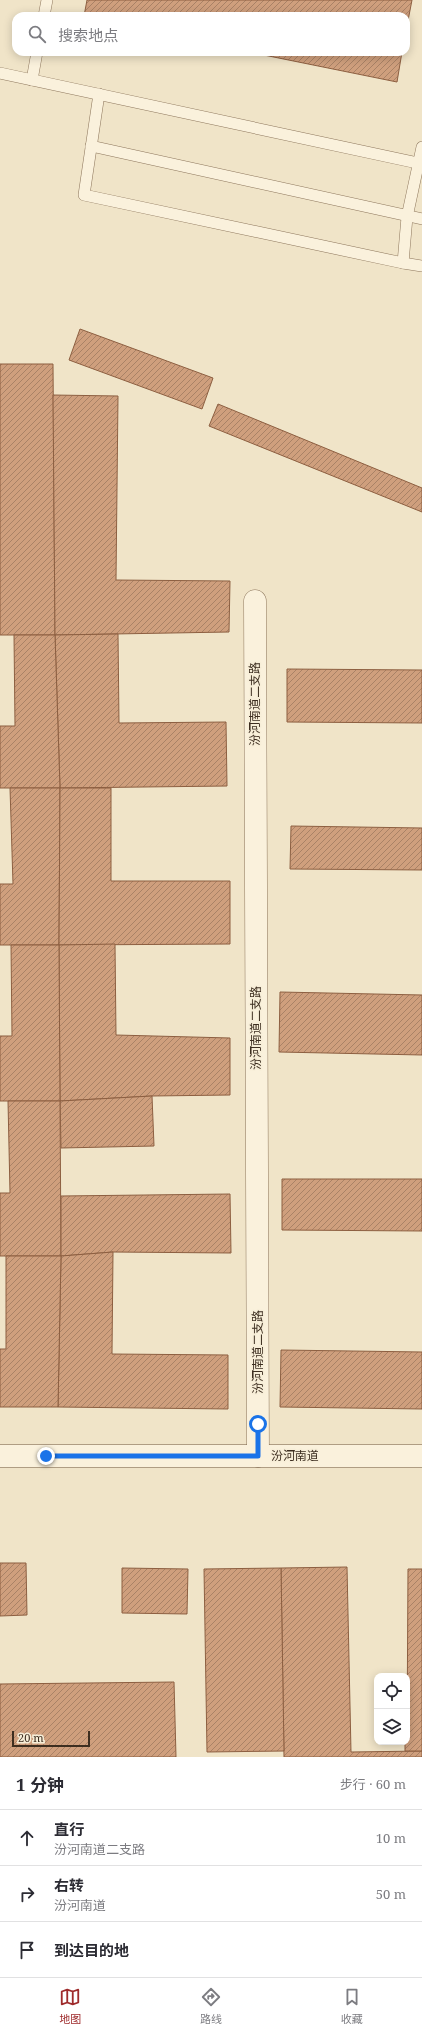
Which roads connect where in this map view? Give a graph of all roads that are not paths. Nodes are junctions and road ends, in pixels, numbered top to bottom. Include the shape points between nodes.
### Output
1 (47, 0) edge
2 (45, 12) edge
3 (36, 56) edge
4 (0, 73) edge
5 (32, 80) junction
6 (99, 94) junction
7 (91, 146) junction
8 (422, 147) edge
9 (420, 164) edge
10 (407, 217) junction
11 (422, 219) edge
12 (403, 263) junction
13 (422, 266) edge
14 (255, 601) dead end
15 (0, 1456) edge
16 (258, 1456) junction
17 (422, 1456) edge

1 - 2 lane
3 - 5 lane
4 - 5 lane
5 - 6 lane
6 - 7 lane
6 - 9 lane
7 - 10 lane
7 - 12 lane via 84,195
8 - 9 lane
9 - 10 lane
10 - 11 lane
10 - 12 lane
12 - 13 lane
14 - 16 street, 汾河南道二支路
15 - 16 street, 汾河南道
16 - 17 street, 汾河南道

